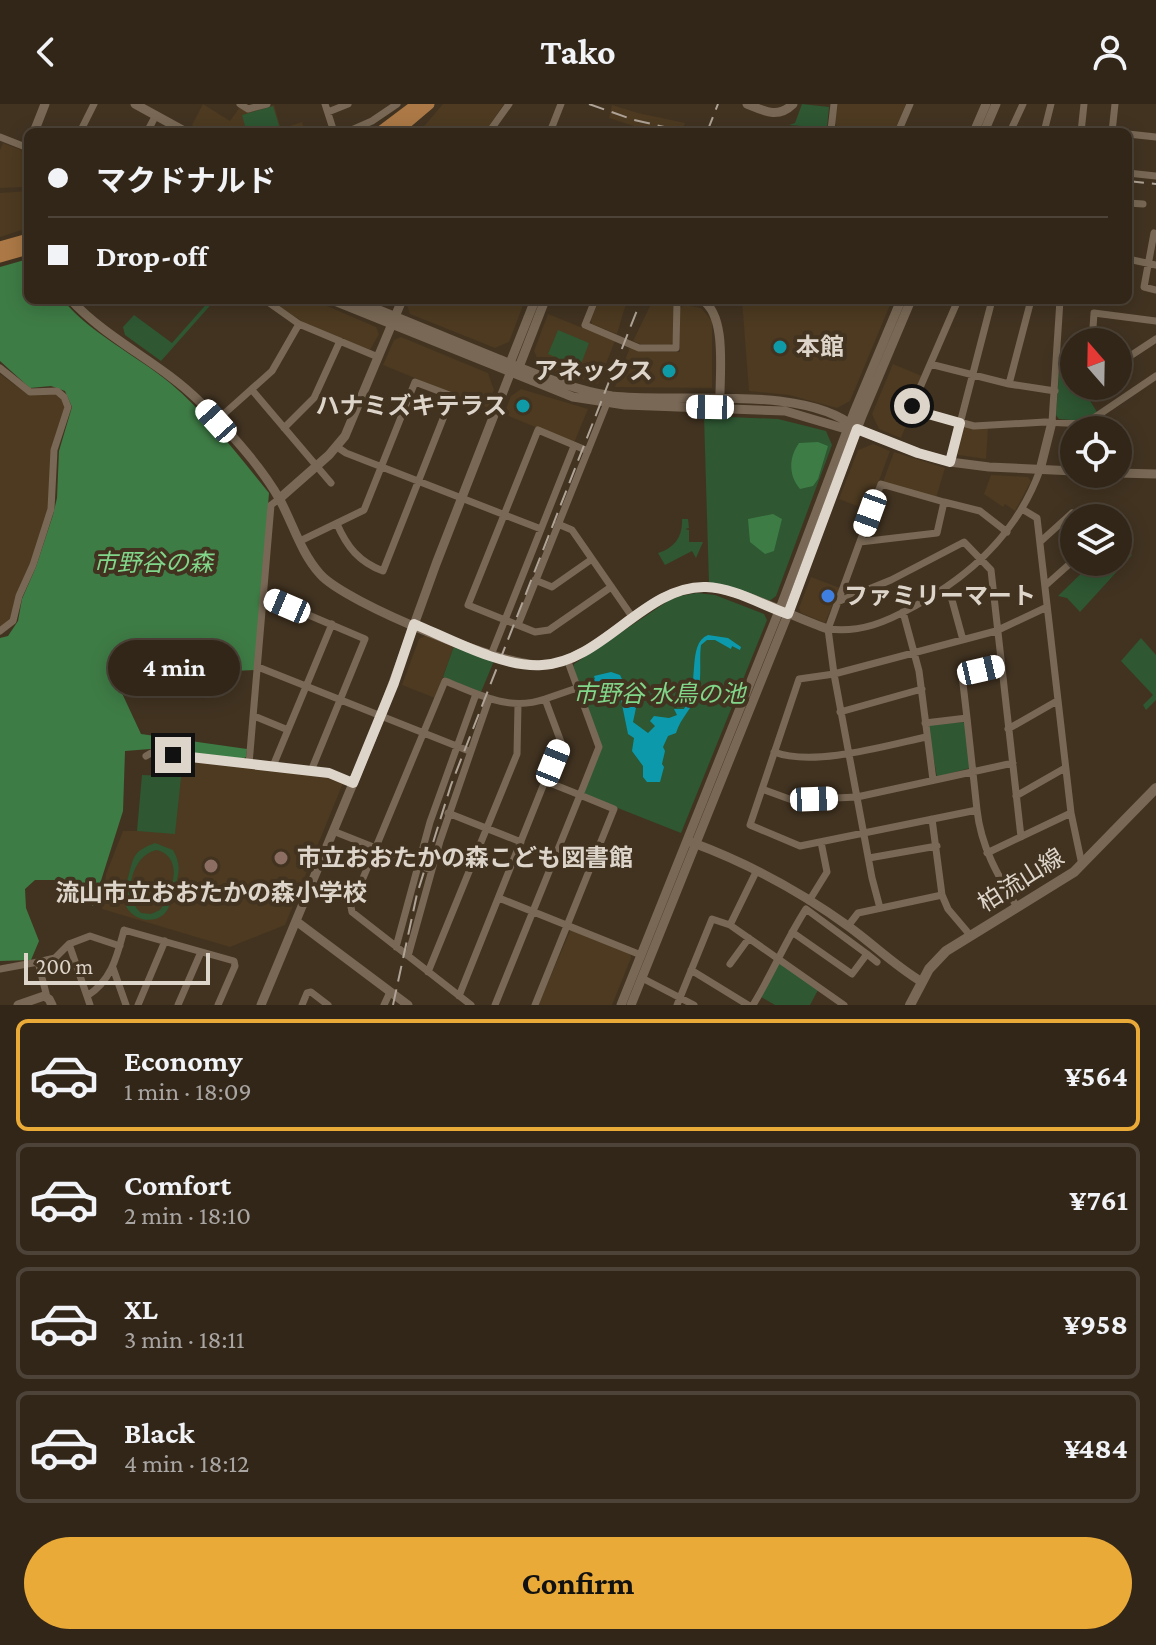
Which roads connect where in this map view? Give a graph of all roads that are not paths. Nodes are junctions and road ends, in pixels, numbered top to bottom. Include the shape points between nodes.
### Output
1 (45, 104) edge
2 (94, 104) edge
3 (135, 104) edge
4 (240, 104) edge
5 (264, 104) edge
6 (348, 104) edge
7 (397, 104) edge
8 (417, 104) edge
9 (429, 104) edge
10 (509, 104) edge
11 (561, 104) edge
12 (747, 104) edge
13 (834, 104) edge
14 (910, 104) edge
15 (986, 104) edge
16 (996, 104) edge
17 (1023, 104) edge
18 (1051, 104) edge
19 (1084, 104) edge
20 (1115, 104) edge
21 (792, 105) edge
22 (327, 108) edge
23 (156, 115) junction
24 (36, 128) edge
25 (82, 128) edge
26 (149, 128) edge
27 (179, 128) edge
28 (333, 128) edge
29 (356, 128) edge
30 (385, 128) edge
31 (401, 128) edge
32 (492, 128) edge
33 (552, 128) edge
34 (831, 128) edge
35 (900, 128) edge
36 (976, 128) edge
37 (986, 128) edge
38 (1012, 128) edge
39 (1045, 128) edge
40 (1081, 128) edge
41 (1112, 128) edge
42 (1132, 134) edge
43 (0, 137) edge
44 (1156, 137) edge
45 (24, 146) edge
46 (1132, 173) edge
47 (1156, 176) edge
48 (1132, 203) edge
49 (1143, 204) dead end
50 (1156, 234) edge
51 (24, 240) edge
52 (0, 247) edge
53 (24, 250) edge
54 (0, 257) edge
55 (1132, 260) edge
56 (1152, 264) edge
57 (1156, 290) edge
58 (76, 304) edge
59 (271, 304) edge
60 (344, 304) edge
61 (361, 304) edge
62 (400, 304) edge
63 (534, 304) edge
64 (543, 304) edge
65 (593, 304) edge
66 (677, 304) edge
67 (708, 304) edge
68 (899, 304) edge
69 (909, 304) edge
70 (956, 304) edge
71 (991, 304) edge
72 (1030, 304) edge
73 (1060, 304) edge
74 (393, 321) junction
75 (1156, 321) edge
76 (299, 324) junction
77 (1093, 328) edge
78 (1156, 339) edge
79 (340, 341) junction
80 (1132, 355) edge
81 (378, 357) junction
82 (930, 364) junction
83 (1056, 367) junction
84 (1060, 367) edge
85 (0, 368) edge
86 (513, 368) junction
87 (973, 375) junction
88 (1156, 376) edge
89 (1009, 384) junction
90 (252, 390) junction
91 (1055, 391) junction
92 (720, 402) junction
93 (607, 403) junction
94 (216, 421) junction
95 (1052, 422) junction
96 (960, 423) junction
97 (851, 427) junction
98 (284, 428) junction
99 (574, 446) junction
100 (337, 447) junction
101 (588, 451) junction
102 (950, 462) junction
103 (315, 467) junction
104 (382, 467) junction
105 (1040, 470) junction
106 (1060, 471) edge
107 (1132, 473) edge
108 (1156, 474) edge
109 (419, 482) junction
110 (331, 483) dead end
111 (462, 498) junction
112 (279, 499) junction
113 (944, 502) junction
114 (1022, 509) junction
115 (504, 515) junction
116 (337, 524) junction
117 (558, 524) junction
118 (1060, 524) edge
119 (541, 529) junction
120 (1007, 532) junction
121 (300, 541) junction
122 (860, 542) junction
123 (1040, 542) junction
124 (592, 559) junction
125 (981, 561) junction
126 (1060, 572) edge
127 (535, 580) junction
128 (1046, 585) junction
129 (611, 587) junction
130 (945, 589) junction
131 (264, 596) junction
132 (837, 602) junction
133 (1047, 607) junction
134 (903, 612) junction
135 (784, 613) junction
136 (633, 618) junction
137 (505, 620) junction
138 (332, 624) junction
139 (414, 624) junction
140 (518, 625) junction
141 (828, 629) junction
142 (0, 631) edge
143 (996, 631) junction
144 (963, 640) junction
145 (915, 653) junction
146 (491, 655) junction
147 (567, 659) junction
148 (1000, 665) junction
149 (258, 667) junction
150 (834, 674) junction
151 (306, 685) junction
152 (577, 688) junction
153 (922, 689) junction
154 (476, 694) junction
155 (341, 699) junction
156 (489, 699) junction
157 (545, 699) junction
158 (1057, 701) junction
159 (518, 704) junction
160 (840, 712) junction
161 (254, 716) junction
162 (381, 716) junction
163 (967, 718) junction
164 (925, 723) junction
165 (1008, 729) junction
166 (288, 730) junction
167 (423, 733) junction
168 (926, 737) junction
169 (456, 746) junction
170 (469, 751) junction
171 (774, 752) junction
172 (848, 753) junction
173 (146, 756) dead end
174 (1013, 763) junction
175 (249, 764) junction
176 (273, 766) junction
177 (1065, 768) junction
178 (311, 771) junction
179 (972, 772) junction
180 (933, 780) junction
181 (545, 781) junction
182 (353, 783) junction
183 (1156, 788) edge
184 (762, 789) junction
185 (580, 795) junction
186 (1016, 796) junction
187 (857, 797) junction
188 (977, 810) junction
189 (448, 813) junction
190 (1071, 813) junction
191 (932, 819) junction
192 (486, 829) junction
193 (333, 831) junction
194 (864, 834) junction
195 (1021, 837) junction
196 (521, 842) junction
197 (692, 842) junction
198 (821, 842) junction
199 (937, 846) junction
200 (375, 849) junction
201 (987, 853) junction
202 (869, 858) junction
203 (417, 865) junction
204 (1082, 865) junction
205 (431, 870) junction
206 (756, 872) junction
207 (942, 895) junction
208 (499, 898) junction
209 (809, 901) junction
210 (1017, 907) junction
211 (880, 908) junction
212 (533, 912) junction
213 (296, 921) junction
214 (567, 925) junction
215 (730, 925) junction
216 (848, 926) junction
217 (792, 932) junction
218 (970, 935) junction
219 (749, 938) junction
220 (165, 941) junction
221 (69, 944) junction
222 (120, 946) junction
223 (396, 947) junction
224 (201, 952) junction
225 (867, 954) junction
226 (641, 955) junction
227 (408, 956) junction
228 (777, 957) junction
229 (38, 962) junction
230 (877, 962) dead end
231 (730, 964) dead end
232 (113, 968) junction
233 (0, 969) edge
234 (691, 970) junction
235 (428, 972) junction
236 (642, 978) junction
237 (922, 982) junction
238 (390, 992) junction
239 (87, 996) junction
240 (459, 996) junction
241 (49, 1001) edge
242 (678, 1001) edge
243 (404, 1004) edge
244 (18, 1005) edge
245 (90, 1005) edge
246 (126, 1005) edge
247 (138, 1005) edge
248 (178, 1005) edge
249 (218, 1005) edge
250 (261, 1005) edge
251 (302, 1005) edge
252 (328, 1005) edge
253 (384, 1005) edge
254 (471, 1005) edge
255 (495, 1005) edge
256 (535, 1005) edge
257 (621, 1005) edge
258 (631, 1005) edge
259 (694, 1005) edge
260 (750, 1005) edge
261 (844, 1005) edge
262 (910, 1005) edge

1 - 24 street
2 - 25 street
3 - 23 street
4 - 5 street via 248,109
6 - 22 street
7 - 29 street
8 - 30 main road
9 - 31 main road
10 - 32 street
11 - 33 street
12 - 21 street via 774,113
13 - 34 street
14 - 35 street
15 - 36 street
16 - 37 street
17 - 38 street
18 - 39 street
19 - 40 street
20 - 41 street
22 - 28 street
23 - 26 street
23 - 27 street
42 - 44 street
43 - 45 street
46 - 47 street
48 - 49 street
50 - 56 street
51 - 52 main road
53 - 54 main road
55 - 56 street
56 - 57 street via 1144,287
58 - 94 street via 184,388
59 - 76 street
60 - 74 street
61 - 74 street
62 - 74 street
63 - 86 street
64 - 86 street
65 - 66 street via 585,325 639,348 676,348
67 - 92 street via 718,319
68 - 97 street
69 - 97 street
70 - 82 street
71 - 87 street
72 - 89 street
73 - 83 street
74 - 81 street
74 - 86 street
75 - 77 street via 1094,313
76 - 79 street
76 - 90 street via 281,360
78 - 80 street
79 - 81 street
79 - 98 street via 314,398
81 - 100 street
82 - 87 street
82 - 96 street via 914,410
83 - 84 street
83 - 91 street
85 - 142 street via 30,392 57,391 68,407 54,450 51,509 43,537 13,621
86 - 92 street via 613,396
86 - 93 street via 573,397
86 - 111 street
87 - 89 street
87 - 96 street
88 - 95 street via 1085,424
89 - 91 street
90 - 94 street
90 - 98 street
91 - 95 street
92 - 93 street
92 - 97 street
93 - 101 street
94 - 112 street
95 - 96 street
95 - 105 street
96 - 102 street
97 - 102 street
97 - 135 street
98 - 103 street
99 - 101 street
99 - 115 street via 538,430
99 - 119 street
100 - 103 street
100 - 104 street
101 - 117 street
102 - 105 street
103 - 110 street
103 - 112 street
104 - 109 street
104 - 109 street via 415,382 440,391 452,396
104 - 116 street via 364,510
105 - 106 street
105 - 114 street
107 - 108 street
109 - 111 street
109 - 116 street via 383,571 367,565 346,544
111 - 115 street
111 - 139 street
112 - 121 street
112 - 131 street via 271,505
113 - 120 street via 980,511
113 - 122 street via 937,533
113 - 122 street via 881,484
114 - 120 street
114 - 123 street via 1037,518
115 - 119 street
115 - 137 street via 468,605
116 - 121 street
117 - 124 street via 572,530
117 - 127 street
118 - 123 street
119 - 137 street
120 - 125 street
121 - 139 street via 330,584
122 - 132 street
123 - 128 street
124 - 127 street via 552,587
124 - 129 street
125 - 130 street
125 - 132 street via 964,542
125 - 143 street via 991,570
126 - 128 street
127 - 140 street
128 - 133 street
129 - 136 street
129 - 140 street via 549,630 535,632
130 - 134 street
130 - 144 street
131 - 138 street
131 - 149 street
132 - 141 street
133 - 143 street
133 - 158 street
134 - 141 street via 861,629
134 - 145 street
135 - 136 street via 699,587 668,595
135 - 141 street
135 - 197 street
136 - 147 street
137 - 140 street
137 - 146 street
138 - 151 street
138 - 155 street via 365,639
139 - 146 street
139 - 162 street
141 - 150 street
143 - 144 street
143 - 148 street
144 - 145 street
145 - 150 street
145 - 153 street
146 - 147 street via 533,666
147 - 152 street
148 - 163 street via 962,675
148 - 165 street
149 - 151 street
149 - 161 street
150 - 160 street
150 - 171 street via 799,679
151 - 155 street
151 - 166 street
152 - 157 street
152 - 185 street via 599,747
153 - 160 street
153 - 164 street
154 - 156 street
154 - 167 street via 445,681
154 - 169 street
155 - 162 street
155 - 178 street
156 - 159 street
156 - 170 street
157 - 159 street
157 - 181 street via 561,742
158 - 165 street
158 - 177 street
159 - 192 street via 517,754
160 - 172 street
161 - 166 street
161 - 175 street
162 - 167 street
162 - 182 street
163 - 164 street
163 - 179 street
164 - 168 street
165 - 174 street
166 - 176 street
167 - 169 street
167 - 200 street
168 - 172 street
168 - 180 street
169 - 170 street
169 - 203 street
170 - 189 street
171 - 172 street via 789,758
171 - 184 street
172 - 187 street
173 - 175 street
174 - 179 street
174 - 186 street
175 - 176 street
176 - 178 street
177 - 186 street
177 - 190 street
178 - 182 street
179 - 180 street
179 - 188 street
180 - 187 street
181 - 185 street
181 - 196 street
182 - 193 street
183 - 204 main road, 柏流山線
184 - 187 street via 792,800
184 - 198 street via 750,825 800,846
185 - 212 street
185 - 214 street via 614,809
186 - 195 street
187 - 194 street
188 - 191 street
188 - 201 street
189 - 192 street
189 - 205 street
190 - 195 street
190 - 204 street
191 - 194 street
191 - 199 street
192 - 196 street
192 - 235 street
193 - 200 street
193 - 213 street
194 - 198 street
194 - 202 street
195 - 201 street
196 - 208 street
197 - 206 street
197 - 226 street
197 - 236 street
198 - 209 street via 827,872
199 - 202 street
199 - 207 street
200 - 203 street
200 - 223 street via 351,909
201 - 210 street
202 - 211 street
203 - 205 street
203 - 223 street
204 - 210 main road, 柏流山線
205 - 227 street
206 - 209 street
206 - 215 street
207 - 211 street
207 - 218 street
208 - 212 street
208 - 240 street
209 - 216 street
210 - 218 main road, 柏流山線
211 - 216 street via 858,913
212 - 214 street
212 - 255 street
213 - 238 street
213 - 250 street
214 - 226 street
214 - 256 street
215 - 219 street
215 - 234 street via 712,919
216 - 237 street
217 - 225 street via 852,974
217 - 225 street via 806,909
217 - 228 street
218 - 237 main road, 柏流山線 via 934,962
219 - 228 street
219 - 231 street
220 - 222 street via 124,930
220 - 224 street
220 - 247 street
221 - 222 street via 90,936
221 - 229 street via 55,958
221 - 239 street
222 - 232 street
223 - 227 street
224 - 248 street
224 - 249 street via 236,964
225 - 230 street
226 - 257 street
227 - 235 street
228 - 260 street
228 - 261 street
229 - 233 street
229 - 241 street
232 - 239 street
232 - 246 street
234 - 242 street
234 - 260 street
235 - 240 street
236 - 242 street
236 - 258 street
237 - 262 main road, 柏流山線
238 - 243 street
238 - 253 street
239 - 245 street
240 - 254 street
241 - 244 street
242 - 259 street
251 - 252 street via 311,992

